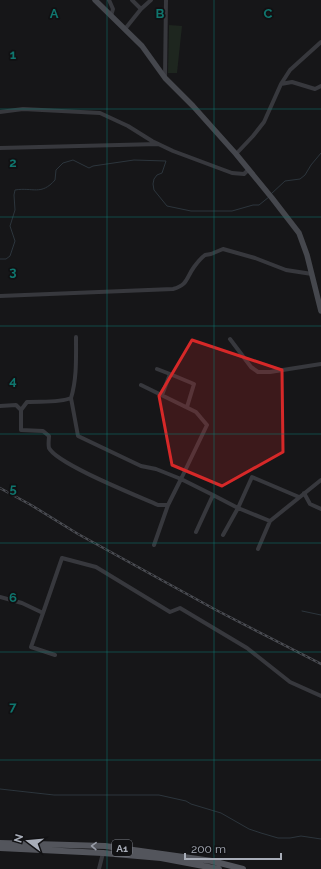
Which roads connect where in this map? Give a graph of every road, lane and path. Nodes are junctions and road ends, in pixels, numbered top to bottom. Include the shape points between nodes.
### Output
1 (95, 0) edge
2 (109, 0) edge
3 (132, 0) edge
4 (151, 0) edge
5 (166, 0) edge
6 (141, 9) junction
7 (111, 16) junction
8 (125, 29) junction
9 (321, 42) edge
10 (165, 78) junction
11 (281, 84) junction
12 (321, 86) edge
13 (0, 112) edge
14 (158, 144) junction
15 (0, 148) edge
16 (236, 154) junction
17 (248, 170) junction
18 (312, 274) junction
19 (0, 296) edge
20 (321, 311) edge
21 (76, 337) dead end
22 (230, 339) dead end
23 (321, 364) edge
24 (157, 369) dead end
25 (170, 374) junction
26 (141, 385) dead end
27 (162, 395) junction
28 (71, 398) junction
29 (0, 406) edge
30 (187, 407) junction
31 (21, 410) junction
32 (181, 479) junction
33 (321, 480) edge
34 (304, 493) junction
35 (213, 494) junction
36 (299, 497) junction
37 (168, 505) junction
38 (238, 508) junction
39 (321, 509) edge
40 (270, 521) junction
41 (196, 532) dead end
42 (223, 535) dead end
43 (154, 545) dead end
44 (258, 549) dead end
45 (0, 597) edge
46 (43, 613) junction
47 (55, 655) dead end
48 (321, 696) edge
49 (0, 843) edge
50 (0, 848) edge
51 (103, 853) junction
52 (99, 869) edge
53 (219, 869) edge
54 (242, 869) edge

1 - 7 street
2 - 7 street via 113,9
3 - 6 street
4 - 6 street
5 - 10 street
6 - 8 street
7 - 8 street
8 - 10 street via 142,46
9 - 11 street via 290,70
10 - 16 street
11 - 12 street via 292,82 315,89
11 - 16 street via 264,122
13 - 14 street via 23,108 100,113
14 - 15 street
14 - 17 street via 232,172 244,174
16 - 17 street
17 - 18 street via 299,233
18 - 19 street via 286,270 223,249 205,255 193,268 186,282 181,287 173,289
18 - 20 street
21 - 28 street via 74,390
22 - 23 street via 251,368 258,372
24 - 25 street
25 - 27 street
25 - 30 street via 194,384
26 - 27 street
27 - 30 street
28 - 31 street via 64,401 27,402
28 - 32 street via 78,436 140,466
29 - 31 street via 16,405
30 - 32 street via 208,424
31 - 37 street via 21,430 43,431 49,436 51,450 68,464 158,505
32 - 35 street
32 - 37 street
33 - 34 street
34 - 36 street
34 - 39 street via 310,504
35 - 38 street
35 - 41 street
36 - 38 street via 252,477
36 - 40 street
37 - 43 street
38 - 40 street
38 - 42 street
40 - 44 street
45 - 46 street via 22,603
46 - 47 street via 31,647
46 - 48 street via 62,558 96,567 170,612 180,608 247,648 290,682
54 -> 49 main road, A1 via 212,861 105,846
50 - 51 main road, A1
51 - 52 street
51 - 53 main road, A1 via 161,858

